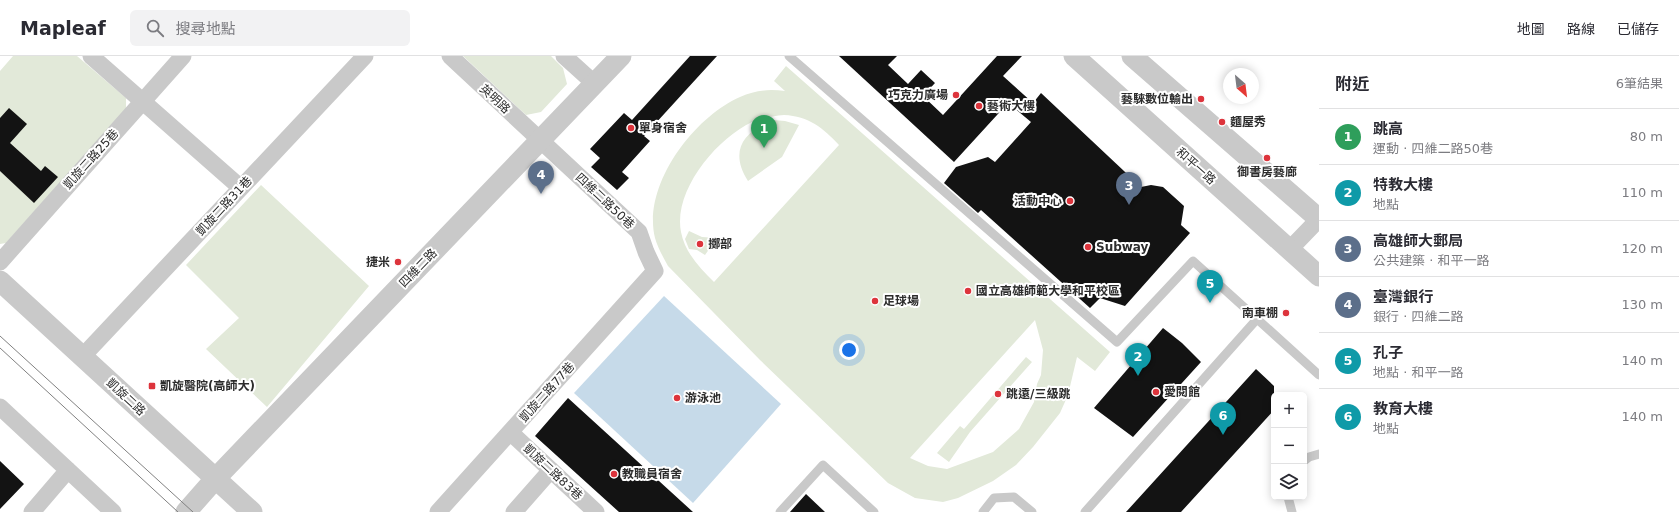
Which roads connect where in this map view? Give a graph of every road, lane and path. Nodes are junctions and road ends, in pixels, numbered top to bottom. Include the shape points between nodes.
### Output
1 (91, 56) edge
2 (183, 56) edge
3 (366, 56) edge
4 (450, 56) edge
5 (564, 56) edge
6 (621, 56) edge
7 (789, 56) edge
8 (1074, 56) edge
9 (1132, 56) edge
10 (595, 84) junction
11 (143, 101) junction
12 (540, 141) junction
13 (241, 188) junction
14 (1319, 219) edge
15 (1290, 249) junction
16 (0, 262) edge
17 (655, 271) joint
18 (1319, 276) edge
19 (0, 281) edge
20 (1257, 319) junction
21 (82, 357) junction
22 (1319, 375) edge
23 (0, 406) edge
24 (510, 432) junction
25 (1319, 454) edge
26 (1307, 459) edge
27 (68, 470) junction
28 (551, 470) junction
29 (215, 479) junction
30 (1289, 500) edge
31 (32, 512) edge
32 (113, 512) edge
33 (186, 512) edge
34 (252, 512) edge
35 (438, 512) edge
36 (514, 512) edge
37 (596, 512) edge
38 (780, 512) edge
39 (874, 512) edge
40 (983, 512) edge
41 (1032, 512) edge
42 (1085, 512) edge
43 (1292, 512) edge

1 - 11 street
2 - 11 street, 凱旋二路25巷
3 - 13 street, 凱旋二路31巷
4 - 12 street, 英明路
5 - 10 street
6 - 10 street, 四維二路
7 - 20 lane via 1117,342 1193,261
8 - 15 street, 和平一路
9 - 14 street
10 - 12 street, 四維二路
11 - 13 street
11 - 16 street, 凱旋二路25巷
12 - 17 street, 四維二路50巷 via 639,232
12 - 29 street, 四維二路
13 - 21 street, 凱旋二路31巷
14 - 15 street
15 - 18 street, 和平一路
17 - 24 street, 凱旋二路77巷
19 - 21 street, 凱旋二路
20 - 22 lane
20 - 42 lane
21 - 29 street, 凱旋二路
23 - 27 street
24 - 28 street, 凱旋二路83巷
24 - 35 street, 凱旋二路77巷
25 - 26 lane
27 - 31 street
27 - 32 street
28 - 36 street
28 - 37 street, 凱旋二路83巷
29 - 33 street, 四維二路
29 - 34 street, 凱旋二路
30 - 43 lane
38 - 39 lane via 823,465
40 - 41 lane via 994,498 1014,497

